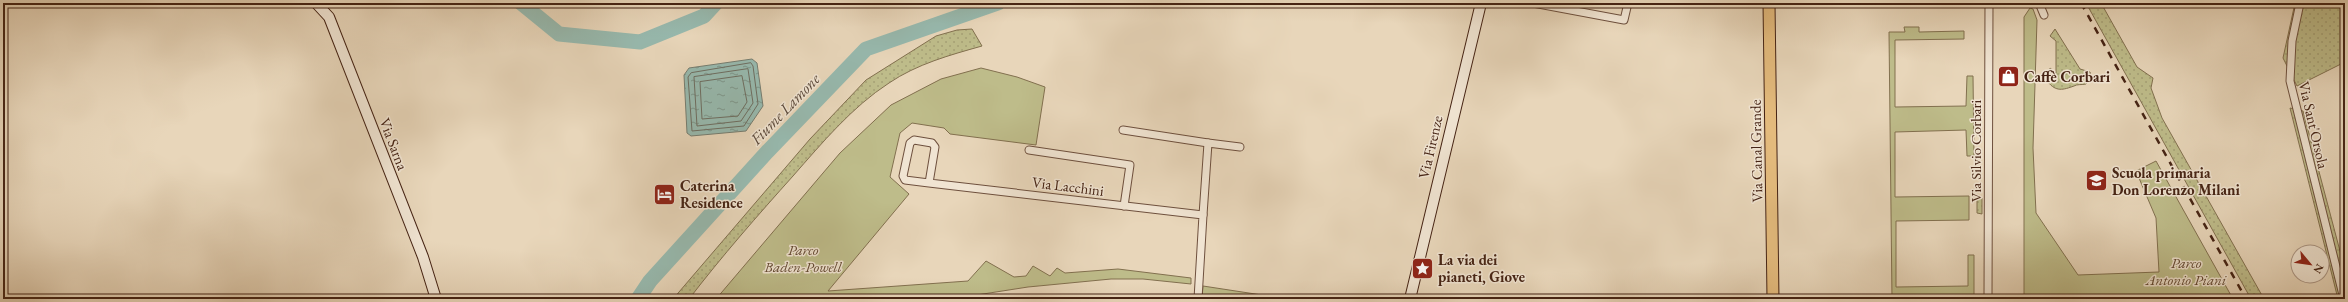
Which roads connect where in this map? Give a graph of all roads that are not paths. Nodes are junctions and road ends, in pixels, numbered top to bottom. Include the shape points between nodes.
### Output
1 (316, 3) edge
2 (1481, 3) edge
3 (1533, 3) edge
4 (1628, 3) edge
5 (1769, 3) edge
6 (1989, 3) edge
7 (2040, 3) edge
8 (2300, 3) edge
9 (2044, 15) dead end
10 (1123, 130) dead end
11 (1208, 143) junction
12 (1240, 147) dead end
13 (1029, 150) dead end
14 (929, 183) junction
15 (1124, 206) junction
16 (1203, 215) junction
17 (436, 299) edge
18 (1198, 299) edge
19 (1410, 299) edge
20 (1773, 299) edge
21 (1988, 299) edge
22 (2344, 299) edge

1 - 17 street, Via Sarna via 329,17 423,257
2 - 19 street, Via Firenze
3 - 4 street via 1624,20
5 - 20 main road, Via Canal Grande
6 - 21 street, Via Silvio Corbari
7 - 9 street
8 - 22 street, Via Sant'Orsola via 2292,41 2290,81
10 - 11 street
11 - 12 street
11 - 16 street
13 - 15 street via 1130,165
14 - 14 street, Via Lacchini via 905,180 903,176 910,143 914,140 932,143 935,147
14 - 15 street, Via Lacchini
15 - 16 street, Via Lacchini
16 - 18 street

